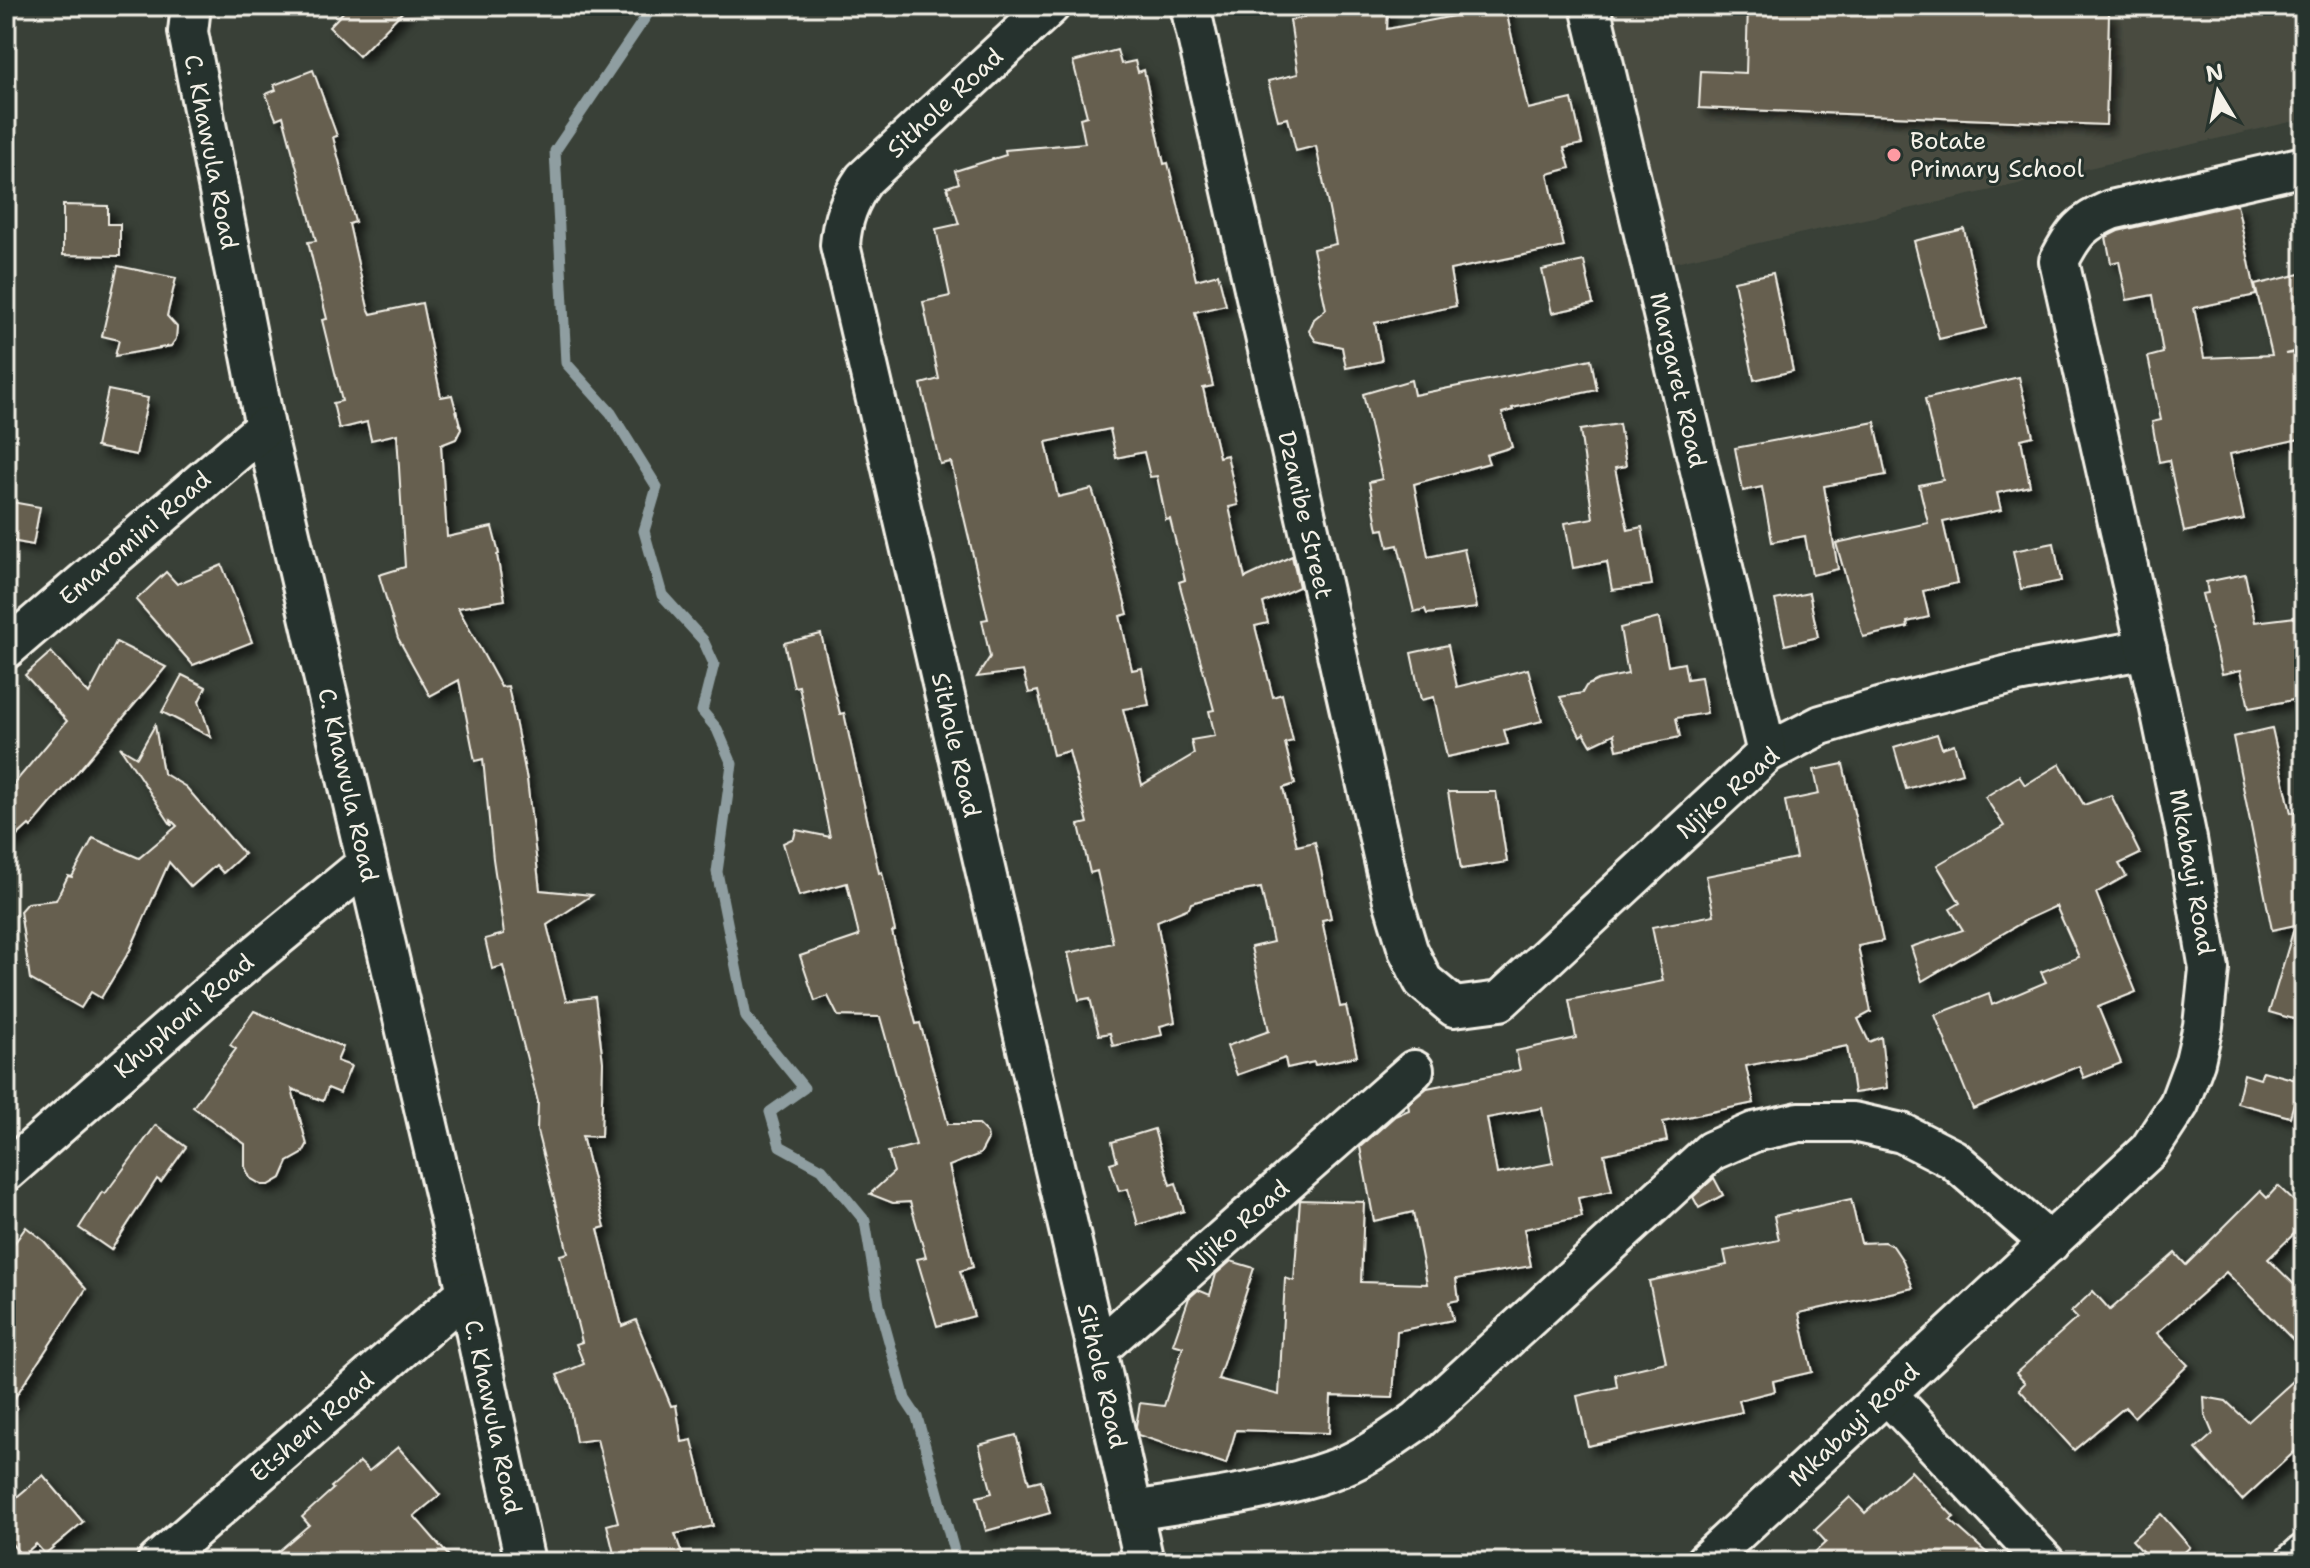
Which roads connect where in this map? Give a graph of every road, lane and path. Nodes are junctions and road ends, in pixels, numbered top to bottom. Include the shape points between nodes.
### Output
1 (191, 6) edge
2 (1050, 6) edge
3 (1190, 6) edge
4 (1590, 6) edge
5 (2304, 166) edge
6 (265, 427) junction
7 (6, 649) edge
8 (2147, 649) junction
9 (1767, 753) junction
10 (366, 864) junction
11 (1454, 1007) joint
12 (1414, 1070) dead end
13 (6, 1172) edge
14 (2050, 1243) junction
15 (467, 1292) junction
16 (1097, 1350) junction
17 (1887, 1394) junction
18 (1133, 1511) junction
19 (2304, 1554) edge
20 (157, 1562) edge
21 (525, 1562) edge
22 (1144, 1562) edge
23 (1705, 1562) edge
24 (2045, 1562) edge
25 (2295, 1562) edge

1 - 6 street, C. Khawula Road via 188,32
2 - 16 street, Sithole Road via 864,179 842,218 840,245
3 - 11 street, Dzanibe Street via 1393,900 1423,981
4 - 9 street, Margaret Road
5 - 8 street, Mkabayi Road via 2111,210 2087,221 2059,261
6 - 7 street, Emaromini Road
6 - 10 street, C. Khawula Road
8 - 9 street, Njiko Road via 2017,673 1886,706 1821,725
8 - 14 street, Mkabayi Road via 2209,969 2203,1026 2179,1104 2149,1150
9 - 11 street, Njiko Road via 1500,1001
10 - 13 street, Khuphoni Road
10 - 15 street, C. Khawula Road
12 - 16 street, Njiko Road
14 - 17 street, Mkabayi Road
14 - 18 street via 1953,1159 1902,1133 1853,1122 1799,1122 1754,1132 1711,1151 1417,1421 1367,1454 1282,1485
15 - 20 street, Etsheni Road
15 - 21 street, C. Khawula Road
16 - 18 street, Sithole Road
17 - 23 street, Mkabayi Road
17 - 24 street
18 - 22 street, Sithole Road
19 - 25 street

